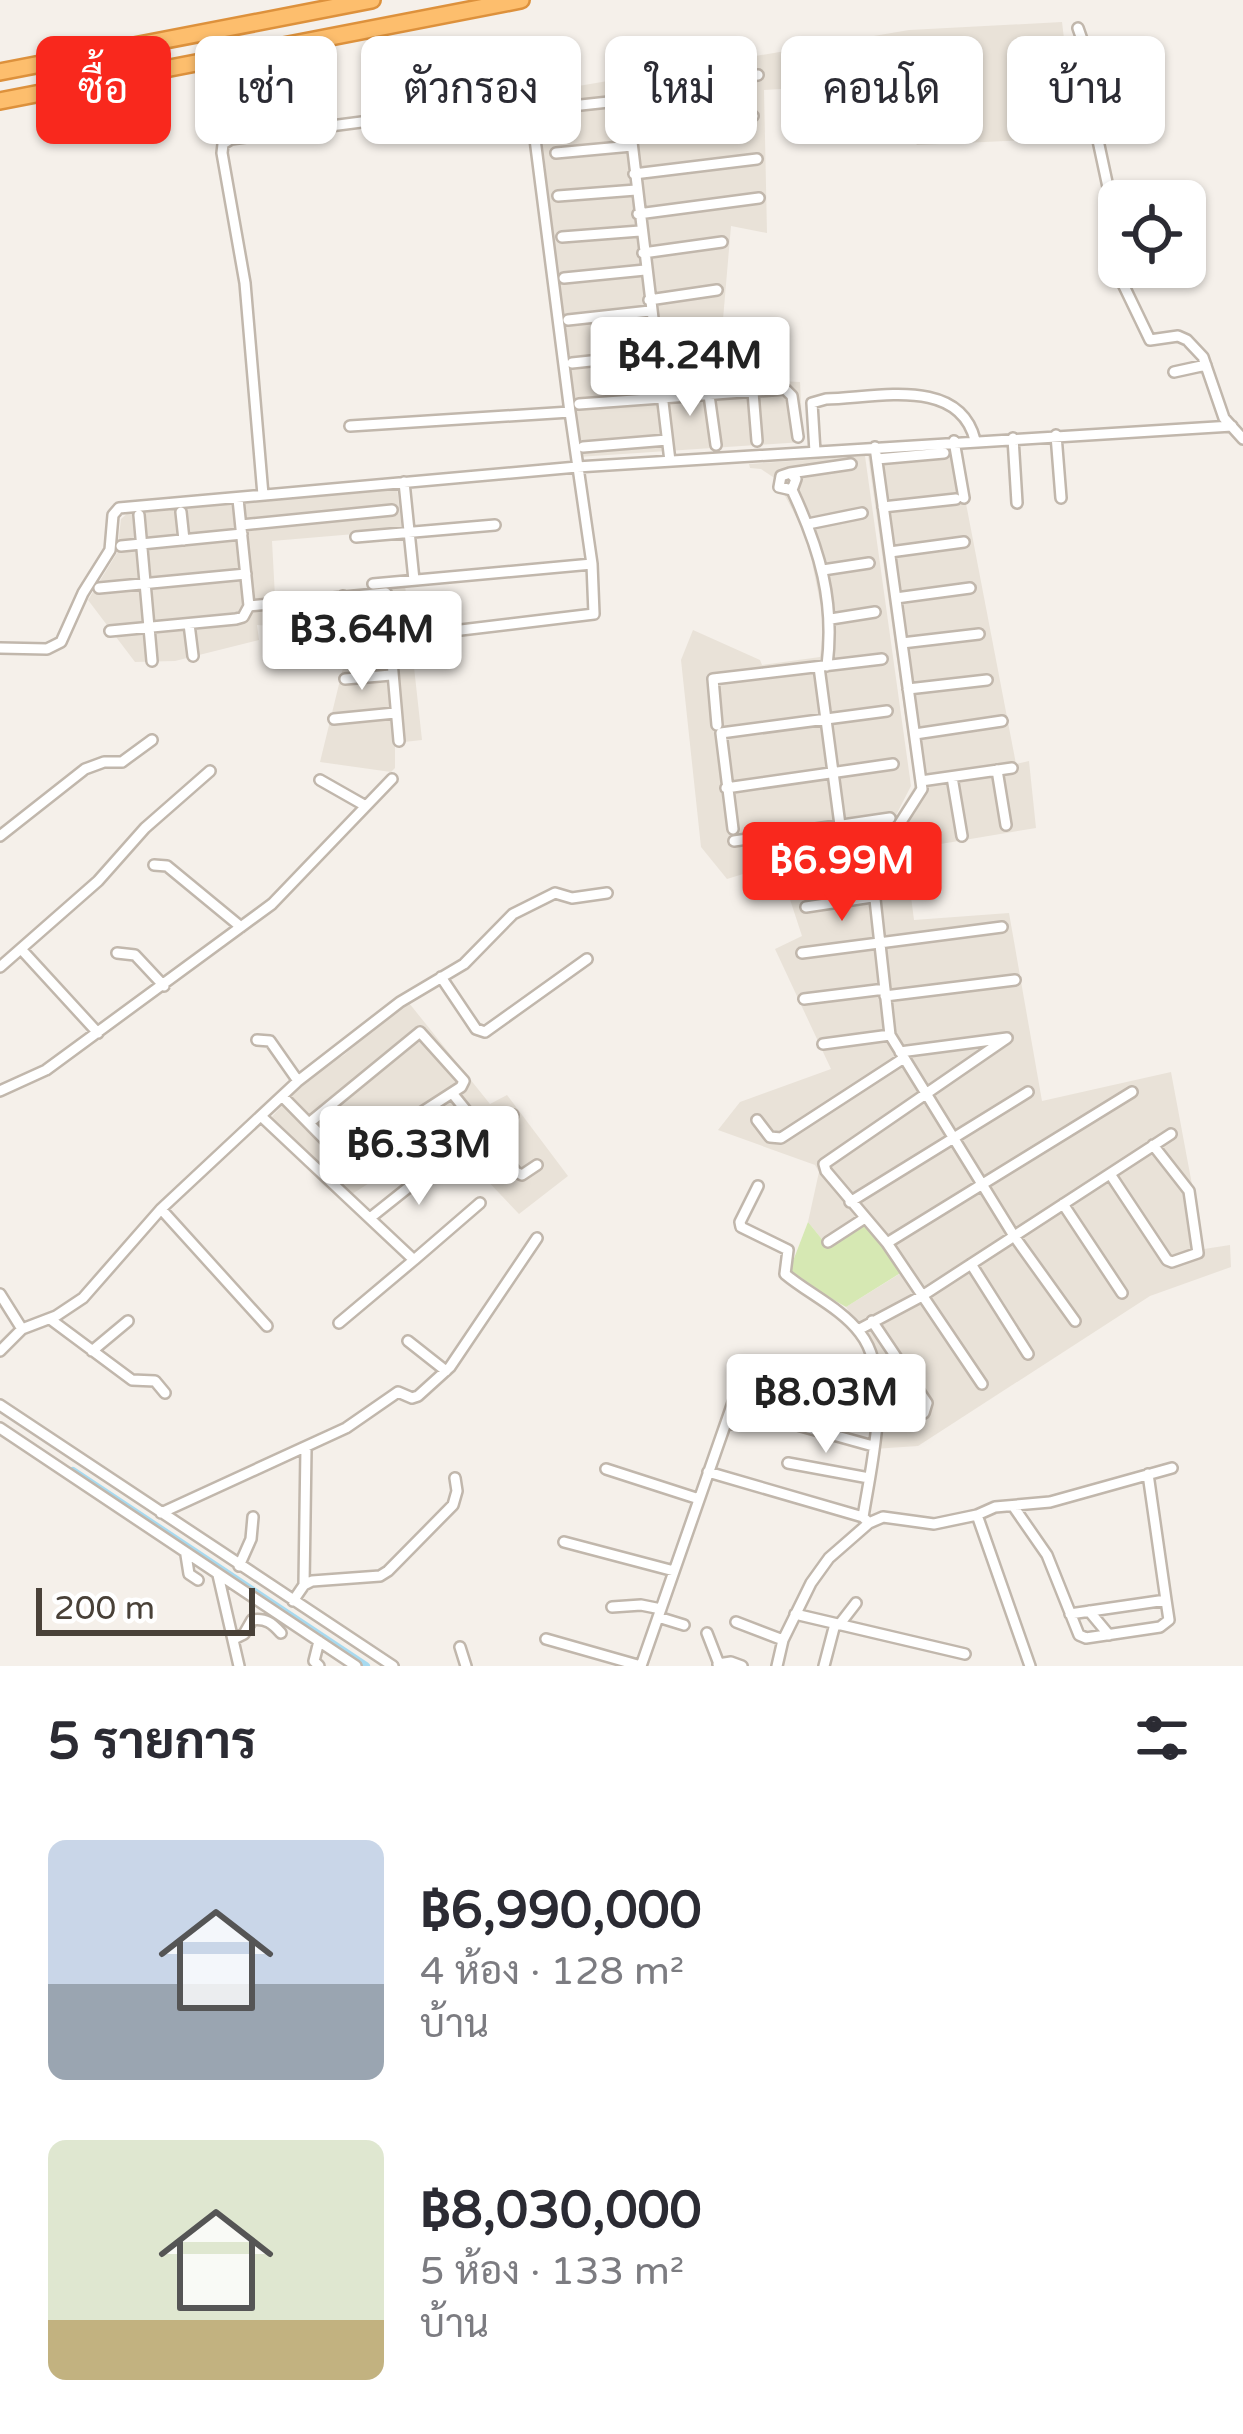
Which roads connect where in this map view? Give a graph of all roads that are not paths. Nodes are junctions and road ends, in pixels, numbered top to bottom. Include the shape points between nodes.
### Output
1 (372, 0) edge
2 (521, 0) edge
3 (1078, 28) dead end
4 (0, 72) edge
5 (0, 101) edge
6 (632, 146) joint
7 (556, 153) dead end
8 (757, 159) dead end
9 (634, 174) junction
10 (636, 190) junction
11 (558, 196) dead end
12 (759, 198) dead end
13 (638, 214) junction
14 (640, 231) junction
15 (562, 237) dead end
16 (722, 242) dead end
17 (643, 253) junction
18 (645, 270) junction
19 (564, 278) dead end
20 (717, 290) dead end
21 (649, 306) junction
22 (568, 320) dead end
23 (713, 336) dead end
24 (655, 348) junction
25 (572, 363) dead end
26 (1207, 365) junction
27 (1174, 372) dead end
28 (753, 392) junction
29 (709, 395) junction
30 (662, 398) junction
31 (574, 408) junction
32 (350, 426) dead end
33 (1232, 426) junction
34 (1056, 435) junction
35 (798, 437) dead end
36 (1013, 438) junction
37 (1243, 439) edge
38 (667, 440) junction
39 (975, 440) junction
40 (757, 441) dead end
41 (954, 441) junction
42 (716, 445) dead end
43 (583, 447) dead end
44 (815, 452) junction
45 (876, 453) junction
46 (944, 454) dead end
47 (762, 456) junction
48 (670, 461) junction
49 (851, 464) dead end
50 (577, 467) junction
51 (785, 474) junction
52 (404, 482) junction
53 (263, 495) junction
54 (1061, 498) dead end
55 (238, 499) junction
56 (1017, 502) dead end
57 (883, 507) junction
58 (392, 509) dead end
59 (181, 512) dead end
60 (862, 514) dead end
61 (139, 515) dead end
62 (808, 524) junction
63 (495, 525) dead end
64 (242, 530) junction
65 (410, 532) junction
66 (356, 537) dead end
67 (184, 540) junction
68 (964, 542) dead end
69 (142, 544) junction
70 (121, 546) dead end
71 (890, 553) junction
72 (869, 563) dead end
73 (592, 564) junction
74 (823, 570) junction
75 (246, 574) junction
76 (414, 580) junction
77 (373, 584) dead end
78 (146, 585) junction
79 (99, 588) dead end
80 (970, 588) dead end
81 (343, 596) junction
82 (896, 598) junction
83 (300, 600) junction
84 (249, 606) junction
85 (875, 612) dead end
86 (831, 619) junction
87 (303, 623) dead end
88 (189, 624) junction
89 (149, 627) junction
90 (346, 627) dead end
91 (461, 630) dead end
92 (110, 631) dead end
93 (388, 634) junction
94 (979, 634) dead end
95 (354, 638) dead end
96 (902, 644) junction
97 (0, 648) edge
98 (193, 656) dead end
99 (882, 658) dead end
100 (152, 662) dead end
101 (823, 667) junction
102 (391, 675) junction
103 (345, 679) dead end
104 (986, 680) dead end
105 (908, 689) junction
106 (887, 711) dead end
107 (395, 712) junction
108 (334, 719) dead end
109 (826, 720) junction
110 (1002, 722) dead end
111 (717, 725) dead end
112 (915, 734) junction
113 (152, 740) dead end
114 (399, 741) dead end
115 (893, 764) dead end
116 (1012, 769) dead end
117 (210, 770) dead end
118 (997, 770) junction
119 (833, 773) junction
120 (952, 777) junction
121 (392, 778) dead end
122 (320, 780) dead end
123 (921, 781) junction
124 (727, 788) junction
125 (364, 805) junction
126 (890, 818) dead end
127 (840, 825) junction
128 (1006, 825) dead end
129 (0, 836) edge
130 (962, 836) dead end
131 (884, 850) junction
132 (805, 862) dead end
133 (154, 865) dead end
134 (607, 893) dead end
135 (872, 897) junction
136 (806, 907) dead end
137 (242, 927) junction
138 (1002, 927) dead end
139 (878, 944) junction
140 (21, 949) junction
141 (118, 952) dead end
142 (802, 953) dead end
143 (587, 959) dead end
144 (0, 968) edge
145 (441, 976) junction
146 (1015, 980) dead end
147 (164, 986) junction
148 (885, 992) junction
149 (804, 999) dead end
150 (98, 1033) junction
151 (890, 1035) junction
152 (257, 1040) dead end
153 (823, 1044) dead end
154 (902, 1055) junction
155 (298, 1081) junction
156 (0, 1091) edge
157 (1028, 1092) dead end
158 (1132, 1093) dead end
159 (452, 1094) junction
160 (926, 1095) junction
161 (283, 1097) junction
162 (513, 1115) dead end
163 (263, 1118) junction
164 (757, 1120) dead end
165 (309, 1124) junction
166 (1171, 1134) dead end
167 (953, 1136) junction
168 (489, 1140) junction
169 (1153, 1145) junction
170 (439, 1163) dead end
171 (537, 1166) dead end
172 (1110, 1174) junction
173 (983, 1185) junction
174 (758, 1186) dead end
175 (850, 1202) junction
176 (479, 1203) dead end
177 (1063, 1204) junction
178 (161, 1209) junction
179 (370, 1218) junction
180 (865, 1218) junction
181 (1014, 1235) junction
182 (537, 1238) dead end
183 (828, 1243) dead end
184 (886, 1243) junction
185 (413, 1260) junction
186 (971, 1264) junction
187 (1122, 1293) dead end
188 (0, 1294) edge
189 (922, 1296) junction
190 (50, 1319) junction
191 (128, 1321) dead end
192 (1075, 1321) dead end
193 (877, 1322) junction
194 (339, 1323) dead end
195 (267, 1326) dead end
196 (22, 1329) junction
197 (860, 1333) junction
198 (408, 1341) dead end
199 (0, 1351) edge
200 (92, 1351) junction
201 (1028, 1354) dead end
202 (446, 1371) junction
203 (982, 1384) dead end
204 (737, 1391) dead end
205 (165, 1393) dead end
206 (717, 1401) dead end
207 (732, 1405) junction
208 (0, 1406) edge
209 (755, 1406) dead end
210 (726, 1423) junction
211 (790, 1423) dead end
212 (891, 1424) dead end
213 (0, 1428) edge
214 (873, 1446) junction
215 (305, 1448) junction
216 (788, 1463) dead end
217 (1172, 1468) dead end
218 (606, 1469) dead end
219 (709, 1472) junction
220 (1148, 1474) junction
221 (455, 1478) dead end
222 (869, 1478) junction
223 (699, 1499) junction
224 (1013, 1506) junction
225 (161, 1513) junction
226 (977, 1515) junction
227 (253, 1517) dead end
228 (866, 1520) junction
229 (564, 1542) dead end
230 (186, 1555) junction
231 (239, 1566) junction
232 (219, 1567) junction
233 (674, 1571) junction
234 (198, 1580) dead end
235 (304, 1585) junction
236 (1166, 1600) junction
237 (293, 1601) junction
238 (856, 1603) dead end
239 (612, 1607) dead end
240 (1089, 1611) junction
241 (659, 1613) junction
242 (795, 1613) junction
243 (1070, 1614) junction
244 (736, 1622) dead end
245 (837, 1624) junction
246 (684, 1625) dead end
247 (281, 1633) dead end
248 (707, 1633) dead end
249 (1108, 1635) junction
250 (234, 1640) junction
251 (546, 1640) dead end
252 (783, 1640) junction
253 (319, 1641) junction
254 (460, 1647) dead end
255 (965, 1654) dead end
256 (647, 1664) edge
257 (717, 1665) edge
258 (826, 1665) edge
259 (239, 1666) edge
260 (319, 1666) edge
261 (356, 1666) edge
262 (393, 1666) edge
263 (466, 1666) edge
264 (742, 1666) edge
265 (777, 1666) edge
266 (1030, 1666) edge

1 - 4 highway
2 - 5 highway
3 - 26 street via 1108,188 1110,256 1150,340 1178,336
6 - 7 street
6 - 9 street
8 - 9 street
9 - 10 street
10 - 11 street
10 - 13 street
12 - 13 street
13 - 14 street
14 - 15 street
14 - 17 street
16 - 17 street
17 - 18 street
18 - 19 street
18 - 21 street
20 - 21 street
21 - 22 street
21 - 24 street
23 - 24 street
24 - 25 street
24 - 30 street
26 - 27 street
26 - 33 street
28 - 29 street
28 - 35 street via 790,390
28 - 40 street
29 - 30 street
29 - 42 street
30 - 31 street
30 - 38 street
31 - 32 street
31 - 50 street
31 - 53 street via 530,100 231,140 222,152 245,283
33 - 34 street
33 - 37 street
34 - 36 street
34 - 54 street
36 - 39 street
36 - 56 street
38 - 43 street
38 - 48 street
39 - 41 street
39 - 44 street via 968,419 934,395 826,400 812,403
41 - 45 street
41 - 57 street via 960,499
44 - 45 street
44 - 47 street
45 - 46 street
45 - 57 street
47 - 48 street
47 - 51 street
48 - 50 street
49 - 51 street
50 - 52 street
50 - 73 street
51 - 62 street via 779,487 793,490
52 - 53 street
52 - 65 street
53 - 55 street
55 - 64 street
55 - 97 street via 116,510 110,550 61,642
57 - 71 street
58 - 64 street
59 - 67 street
60 - 62 street
61 - 69 street
62 - 74 street
63 - 65 street
64 - 67 street
64 - 75 street
65 - 66 street
65 - 76 street
67 - 69 street
68 - 71 street
69 - 70 street
69 - 78 street
71 - 82 street
72 - 74 street
73 - 76 street
73 - 91 street via 592,616
74 - 86 street
75 - 78 street
75 - 84 street
76 - 77 street
78 - 79 street
78 - 89 street
80 - 82 street
81 - 83 street
81 - 90 street
81 - 93 street via 386,593
82 - 96 street
83 - 84 street
83 - 87 street
84 - 88 street via 243,617
85 - 86 street
86 - 101 street
88 - 89 street
88 - 98 street
89 - 92 street
89 - 100 street
93 - 95 street
93 - 102 street
94 - 96 street
96 - 105 street
99 - 101 street
101 - 109 street
101 - 111 street via 712,679
102 - 103 street
102 - 107 street
104 - 105 street
105 - 112 street
106 - 109 street
107 - 108 street
107 - 114 street
109 - 119 street
109 - 124 street via 721,734
110 - 112 street
112 - 123 street
113 - 129 street via 122,762 85,769
115 - 119 street
116 - 118 street
117 - 140 street
118 - 120 street
118 - 128 street
119 - 124 street
119 - 127 street
120 - 123 street
120 - 130 street
121 - 125 street
122 - 125 street
123 - 131 street
124 - 127 street via 733,835
125 - 137 street via 289,889
126 - 127 street
131 - 132 street
131 - 135 street
133 - 137 street via 167,866
134 - 145 street via 554,893 522,908
135 - 136 street
135 - 139 street
137 - 147 street
138 - 139 street
139 - 142 street
139 - 148 street
140 - 144 street
140 - 150 street
141 - 147 street via 135,955
143 - 145 street via 480,1032
145 - 155 street
146 - 148 street
147 - 150 street
148 - 149 street
148 - 151 street
150 - 156 street via 33,1079
151 - 153 street
151 - 154 street
152 - 155 street via 270,1042
154 - 160 street
154 - 160 street via 1007,1038
154 - 164 street via 781,1138
155 - 161 street
157 - 167 street
158 - 173 street
159 - 165 street via 357,1157 342,1156
159 - 165 street via 464,1082 420,1032
159 - 168 street
160 - 167 street
160 - 175 street via 826,1162
161 - 163 street
161 - 165 street
162 - 168 street
163 - 178 street
163 - 179 street
166 - 169 street
167 - 173 street
167 - 175 street
168 - 171 street via 519,1175
169 - 172 street
169 - 172 street via 1189,1191 1194,1257 1167,1260
170 - 179 street
172 - 177 street
173 - 181 street
173 - 184 street
174 - 197 street via 741,1227 786,1248 785,1274
175 - 180 street
176 - 185 street
177 - 181 street
177 - 187 street
178 - 190 street via 82,1298
178 - 195 street
179 - 185 street
180 - 183 street
180 - 184 street
181 - 186 street
181 - 192 street
182 - 202 street
184 - 189 street
185 - 194 street
186 - 189 street
186 - 201 street
188 - 196 street
189 - 193 street
189 - 203 street
190 - 196 street
190 - 200 street
191 - 200 street
193 - 197 street
193 - 212 street via 927,1403 924,1413
196 - 199 street
197 - 214 street via 878,1372
198 - 202 street
200 - 205 street
202 - 215 street via 418,1396 398,1392
204 - 207 street
206 - 207 street
207 - 210 street
208 - 225 street
209 - 210 street via 745,1425
210 - 219 street
211 - 214 street
213 - 230 street
214 - 222 street
215 - 225 street
215 - 235 street
216 - 222 street
217 - 220 street
218 - 223 street
219 - 223 street
219 - 228 street
220 - 224 street
220 - 236 street
221 - 235 street via 453,1505 388,1571
222 - 228 street
223 - 233 street
224 - 226 street
224 - 243 street via 1047,1555
225 - 232 street
226 - 228 street via 934,1524
226 - 266 street
227 - 231 street
228 - 242 street via 829,1558
229 - 233 street
230 - 232 street
230 - 234 street
231 - 232 street
231 - 237 street
232 - 250 street
232 - 253 street
233 - 241 street
235 - 237 street
236 - 240 street
236 - 249 street via 1166,1624
237 - 262 street
238 - 245 street
239 - 241 street
240 - 243 street
240 - 249 street
241 - 246 street
241 - 256 street
242 - 245 street
242 - 252 street
243 - 249 street via 1079,1635
244 - 252 street
245 - 255 street
245 - 258 street
247 - 250 street via 272,1622 252,1620
248 - 257 street
250 - 259 street
251 - 256 street
252 - 265 street
253 - 260 street
253 - 261 street
254 - 263 street
257 - 264 street

